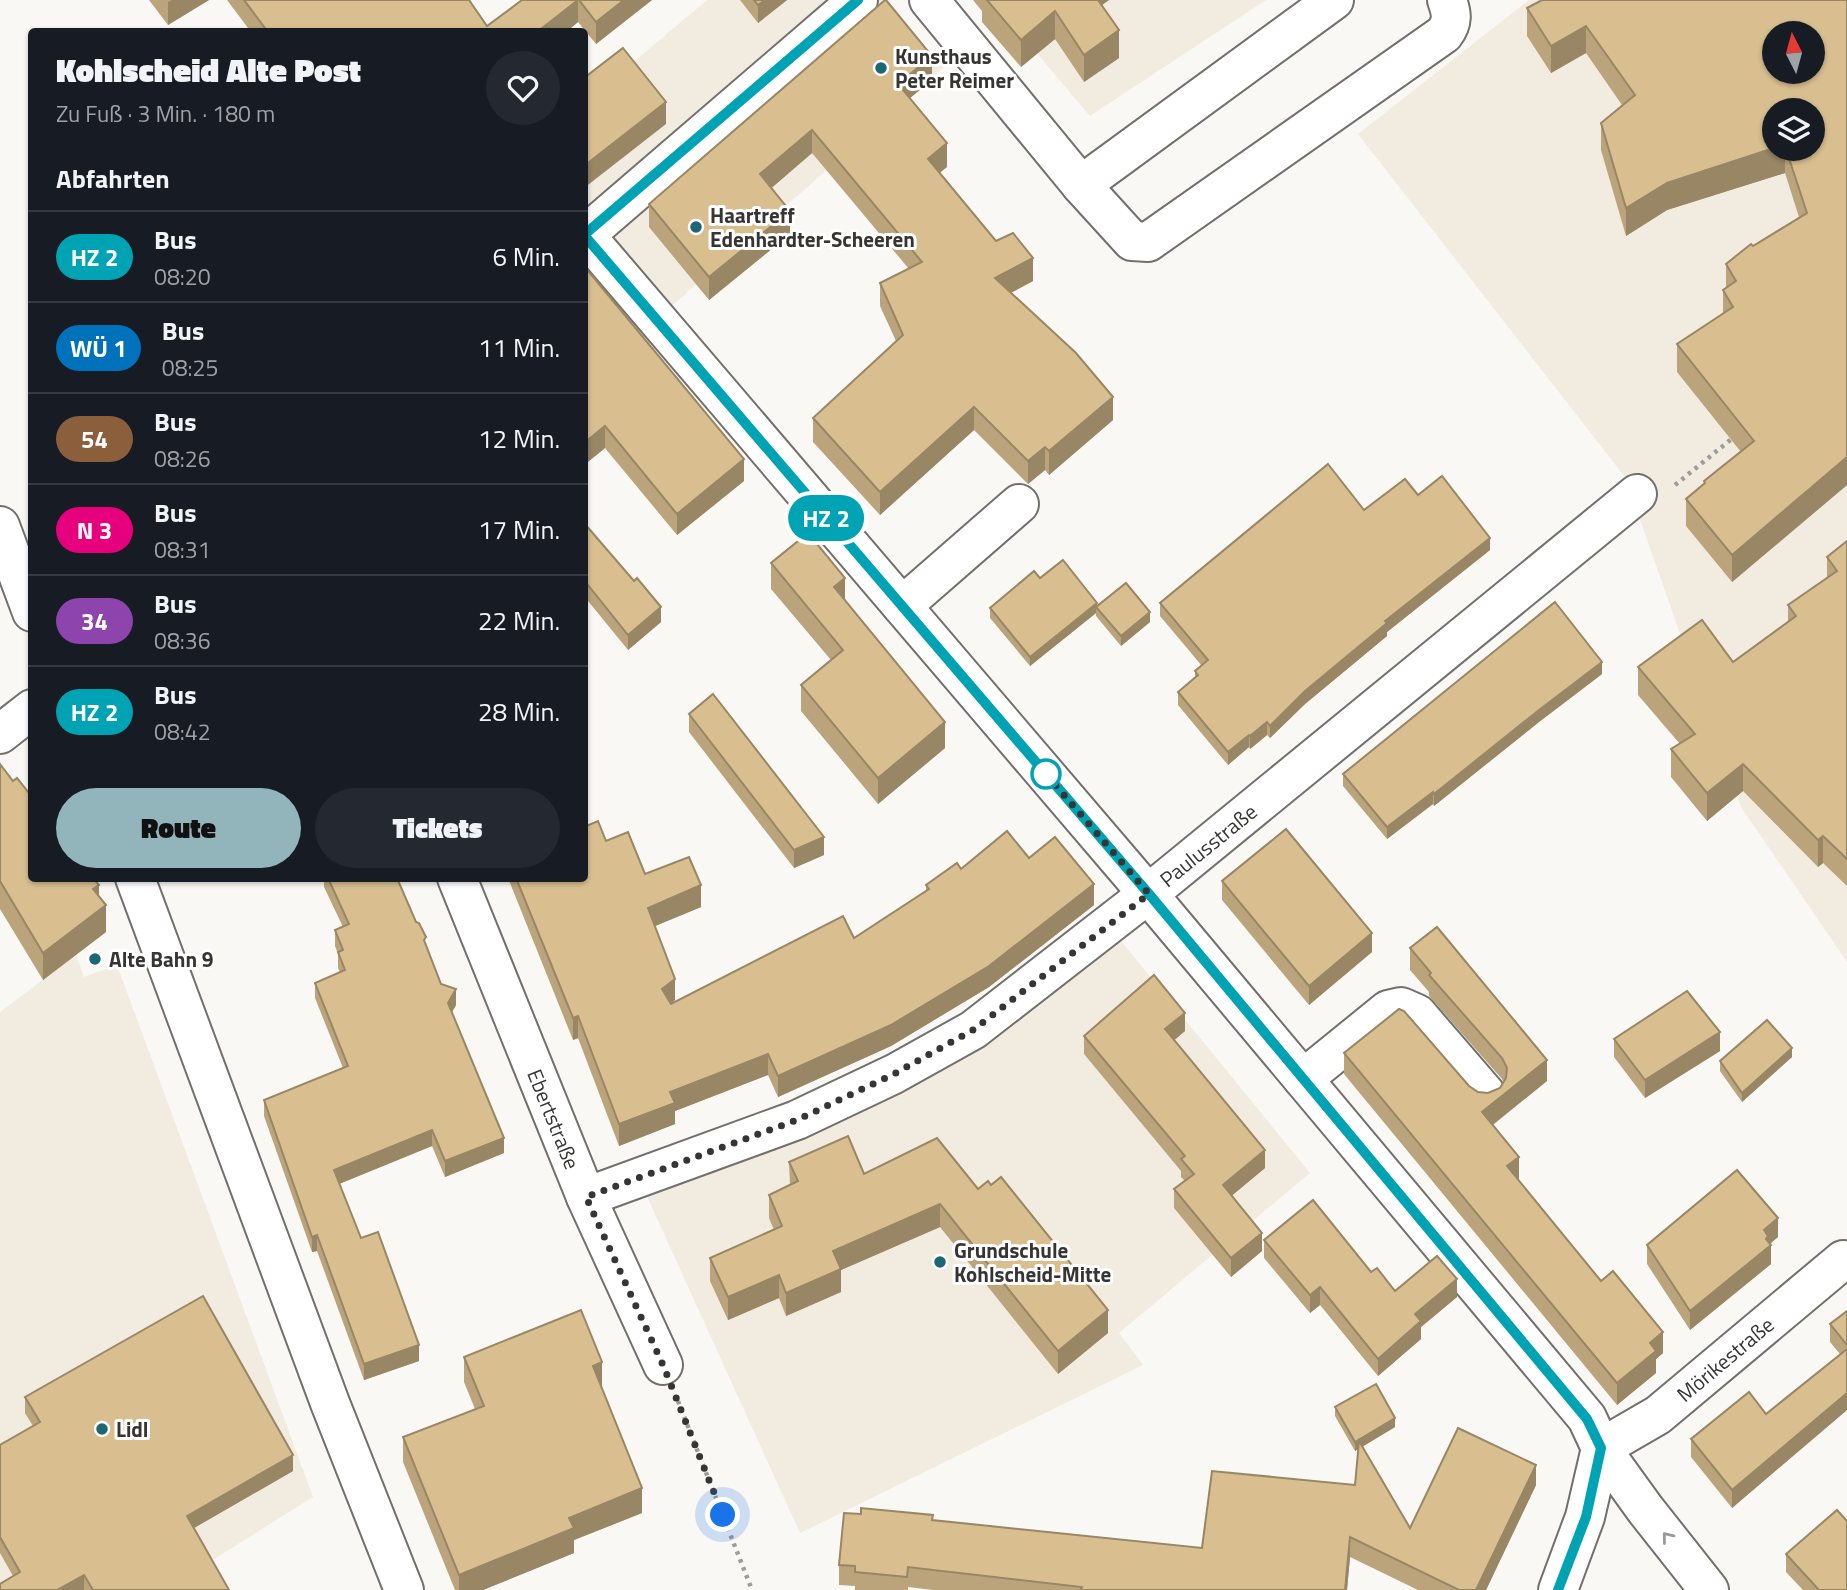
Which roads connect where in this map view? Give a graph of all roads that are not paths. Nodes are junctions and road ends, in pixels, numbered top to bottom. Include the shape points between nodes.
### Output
1 (858, 0) edge
2 (929, 0) edge
3 (1334, 0) edge
4 (1447, 0) edge
5 (1081, 185) junction
6 (588, 232) edge
7 (588, 240) edge
8 (1637, 495) road end
9 (1019, 504) dead end
10 (0, 527) edge
11 (28, 601) edge
12 (902, 606) junction
13 (28, 712) edge
14 (0, 734) edge
15 (136, 882) edge
16 (459, 882) edge
17 (1149, 894) junction
18 (1303, 1079) junction
19 (1485, 1093) edge
20 (586, 1197) junction
21 (1843, 1260) dead end
22 (663, 1365) road end
23 (1601, 1448) junction
24 (404, 1590) edge
25 (1558, 1590) edge
26 (1709, 1590) edge

1 - 6 street
2 - 5 street
3 - 5 street
4 - 5 street via 1452,12 1444,34 1148,242 1132,241
7 - 12 street
8 - 17 street, Paulusstraße
9 - 12 street
10 - 11 street
12 - 17 street
13 - 14 street
15 - 24 street
16 - 20 street, Ebertstraße
17 - 18 street
17 - 20 street, Paulusstraße via 973,1030 894,1074 797,1120
18 - 19 street via 1388,1010 1401,1007 1417,1014
18 - 23 street via 1587,1419
20 - 22 street, Ebertstraße
21 - 23 street, Mörikestraße via 1658,1415
23 - 25 street via 1586,1517
26 -> 23 street

